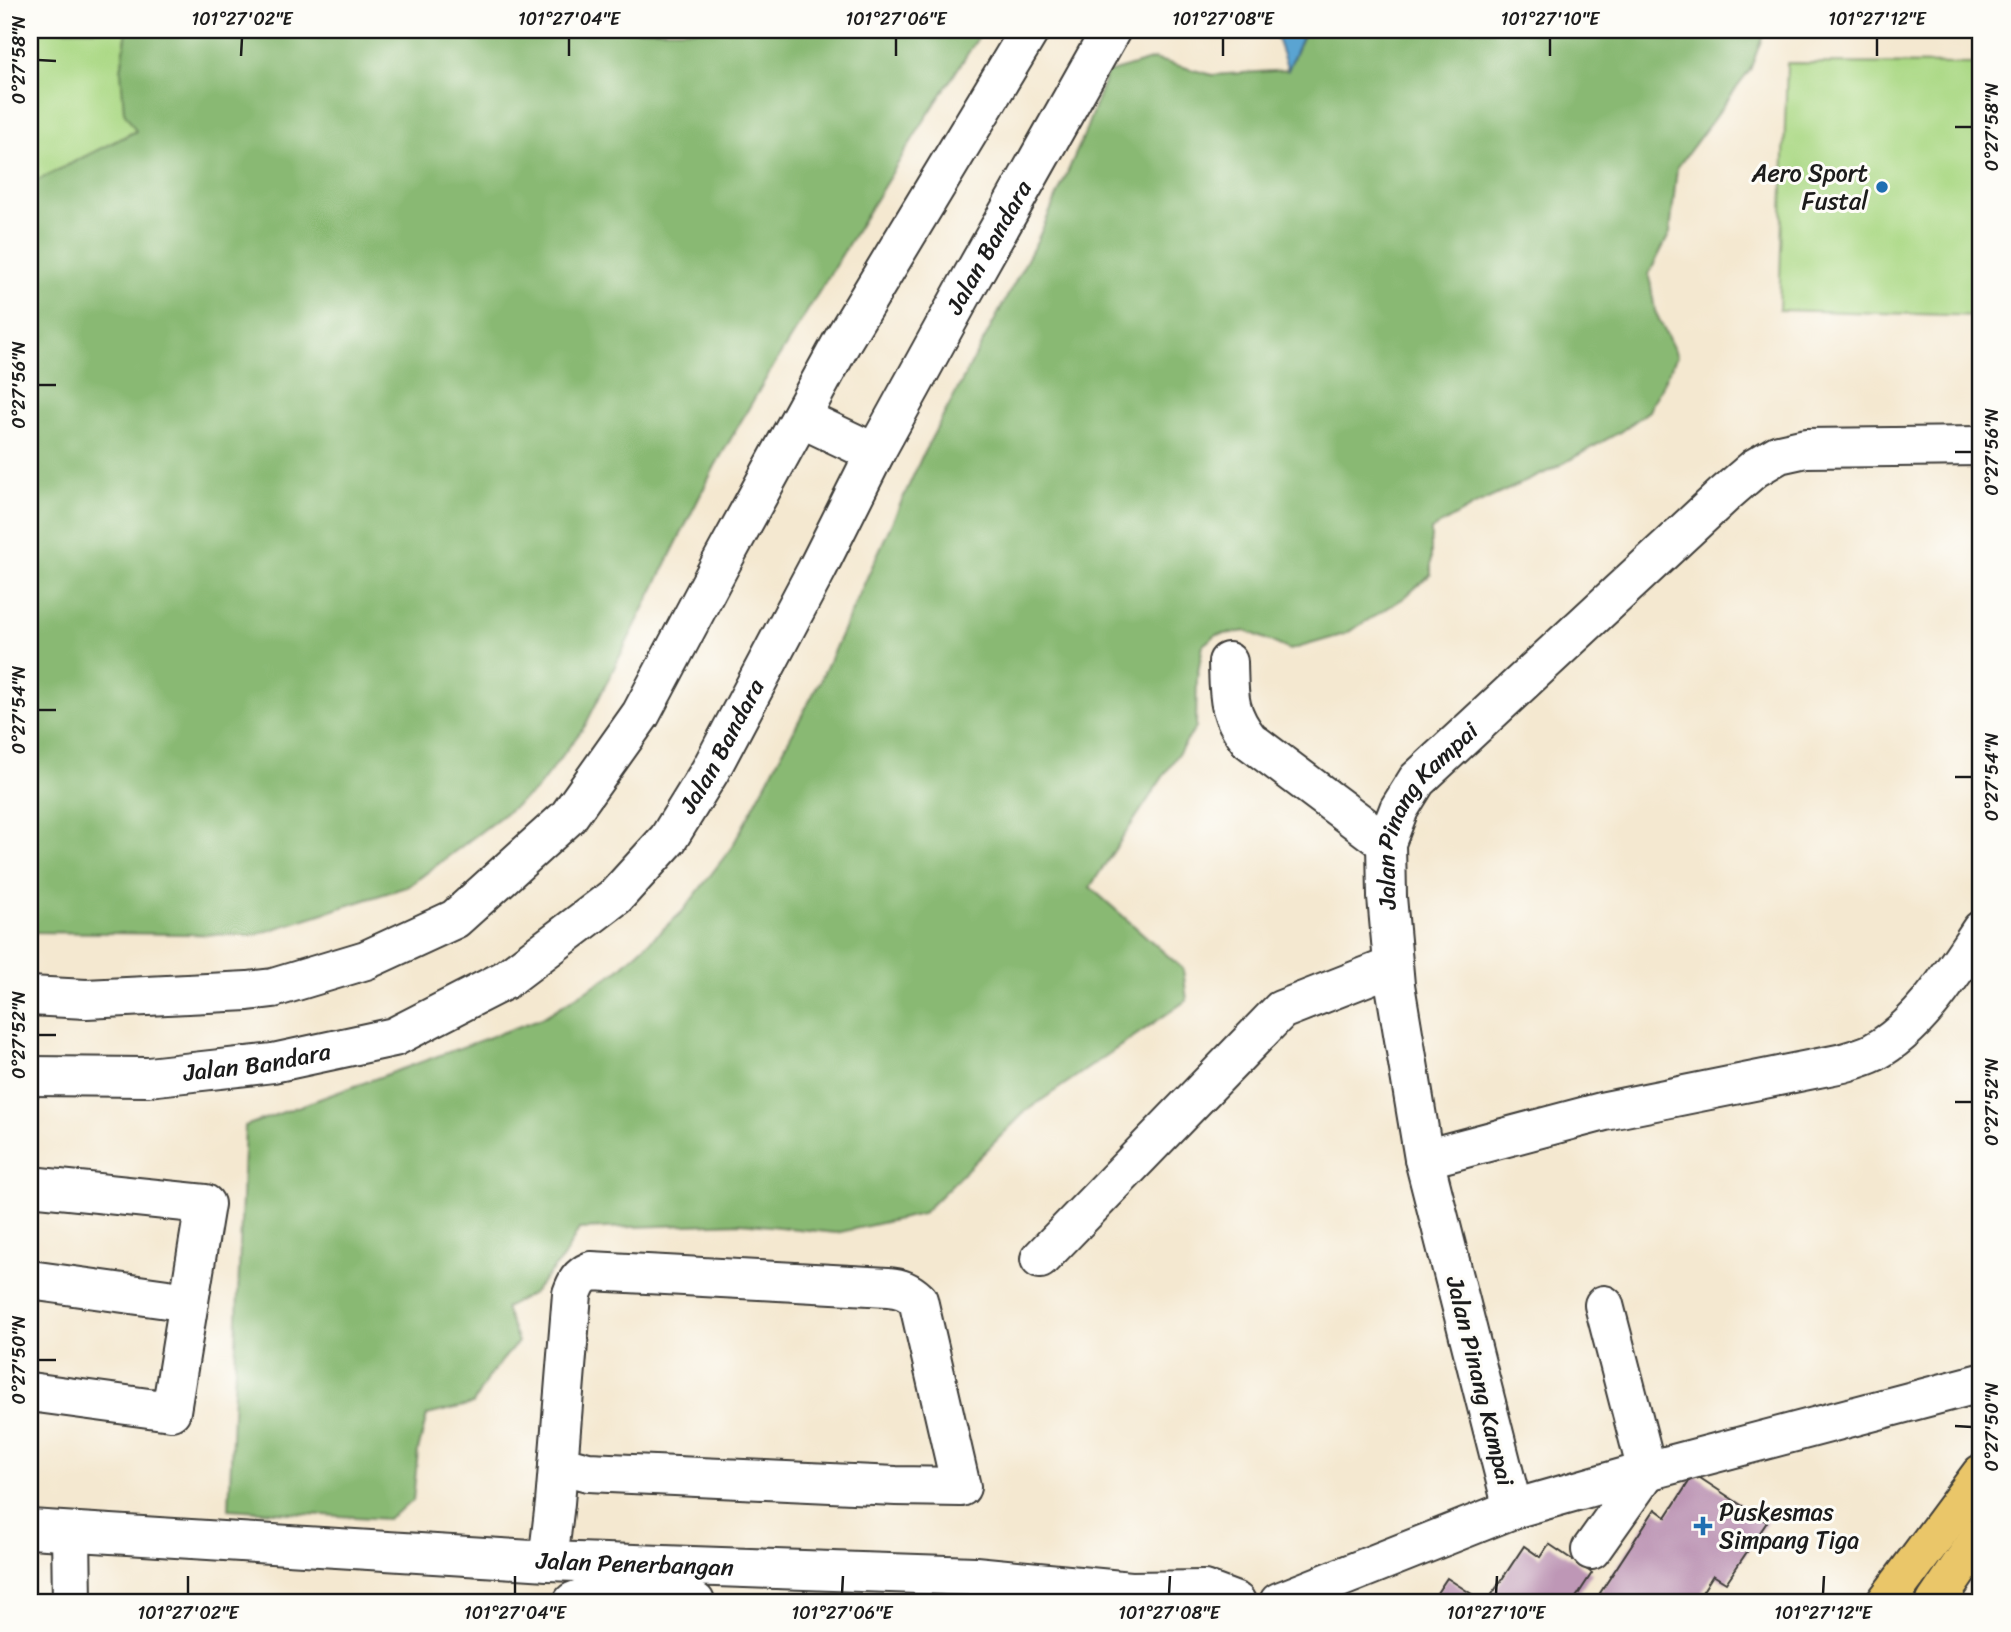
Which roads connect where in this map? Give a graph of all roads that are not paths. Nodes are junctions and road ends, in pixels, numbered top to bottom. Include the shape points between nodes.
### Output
1 (1030, 30) edge
2 (1110, 33) edge
3 (801, 418) junction
4 (1981, 446) edge
5 (876, 453) junction
6 (1228, 662) dead end
7 (1386, 843) junction
8 (1981, 930) edge
9 (1393, 966) junction
10 (30, 996) edge
11 (30, 1076) edge
12 (1424, 1159) junction
13 (30, 1186) edge
14 (1040, 1259) dead end
15 (30, 1280) edge
16 (189, 1302) junction
17 (1604, 1305) dead end
18 (1981, 1383) edge
19 (30, 1392) edge
20 (558, 1464) junction
21 (1647, 1471) junction
22 (1981, 1474) edge
23 (1513, 1509) junction
24 (30, 1529) edge
25 (71, 1532) junction
26 (1981, 1536) edge
27 (1591, 1550) dead end
28 (548, 1562) junction
29 (1128, 1597) edge
30 (72, 1602) edge
31 (573, 1602) edge
32 (695, 1602) edge
33 (1236, 1602) edge
34 (1279, 1602) edge
35 (1886, 1602) edge
36 (1936, 1602) edge

1 - 3 street
2 - 5 street, Jalan Bandara
3 - 5 street
3 - 10 street via 641,714 568,817 455,919 366,960 273,988 86,999
4 - 7 street, Jalan Pinang Kampai via 1806,448 1779,454 1755,468 1418,779 1399,809
5 - 11 street, Jalan Bandara via 710,771 668,839 616,896 505,980 394,1037 273,1063 148,1077
6 - 7 street via 1229,701 1237,725 1249,740
7 - 9 street, Jalan Pinang Kampai
8 - 12 street via 1940,992 1896,1037 1873,1052 1843,1063 1605,1111
9 - 12 street, Jalan Pinang Kampai
9 - 14 street via 1281,1010
12 - 23 street, Jalan Pinang Kampai
13 - 16 street via 205,1204
15 - 16 street
16 - 19 street via 172,1411
17 - 21 street
18 - 21 street
20 - 20 street via 589,1472 961,1487 918,1300 901,1288 888,1287 583,1274 572,1294
20 - 28 street
21 - 23 street
21 - 27 street
22 - 35 highway
23 - 34 street
24 - 25 street, Jalan Penerbangan
25 - 28 street, Jalan Penerbangan
25 - 30 street
26 - 36 highway
28 - 29 street, Jalan Penerbangan via 975,1576
29 - 33 street, Jalan Penerbangan via 1204,1590
31 - 32 street via 604,1596

